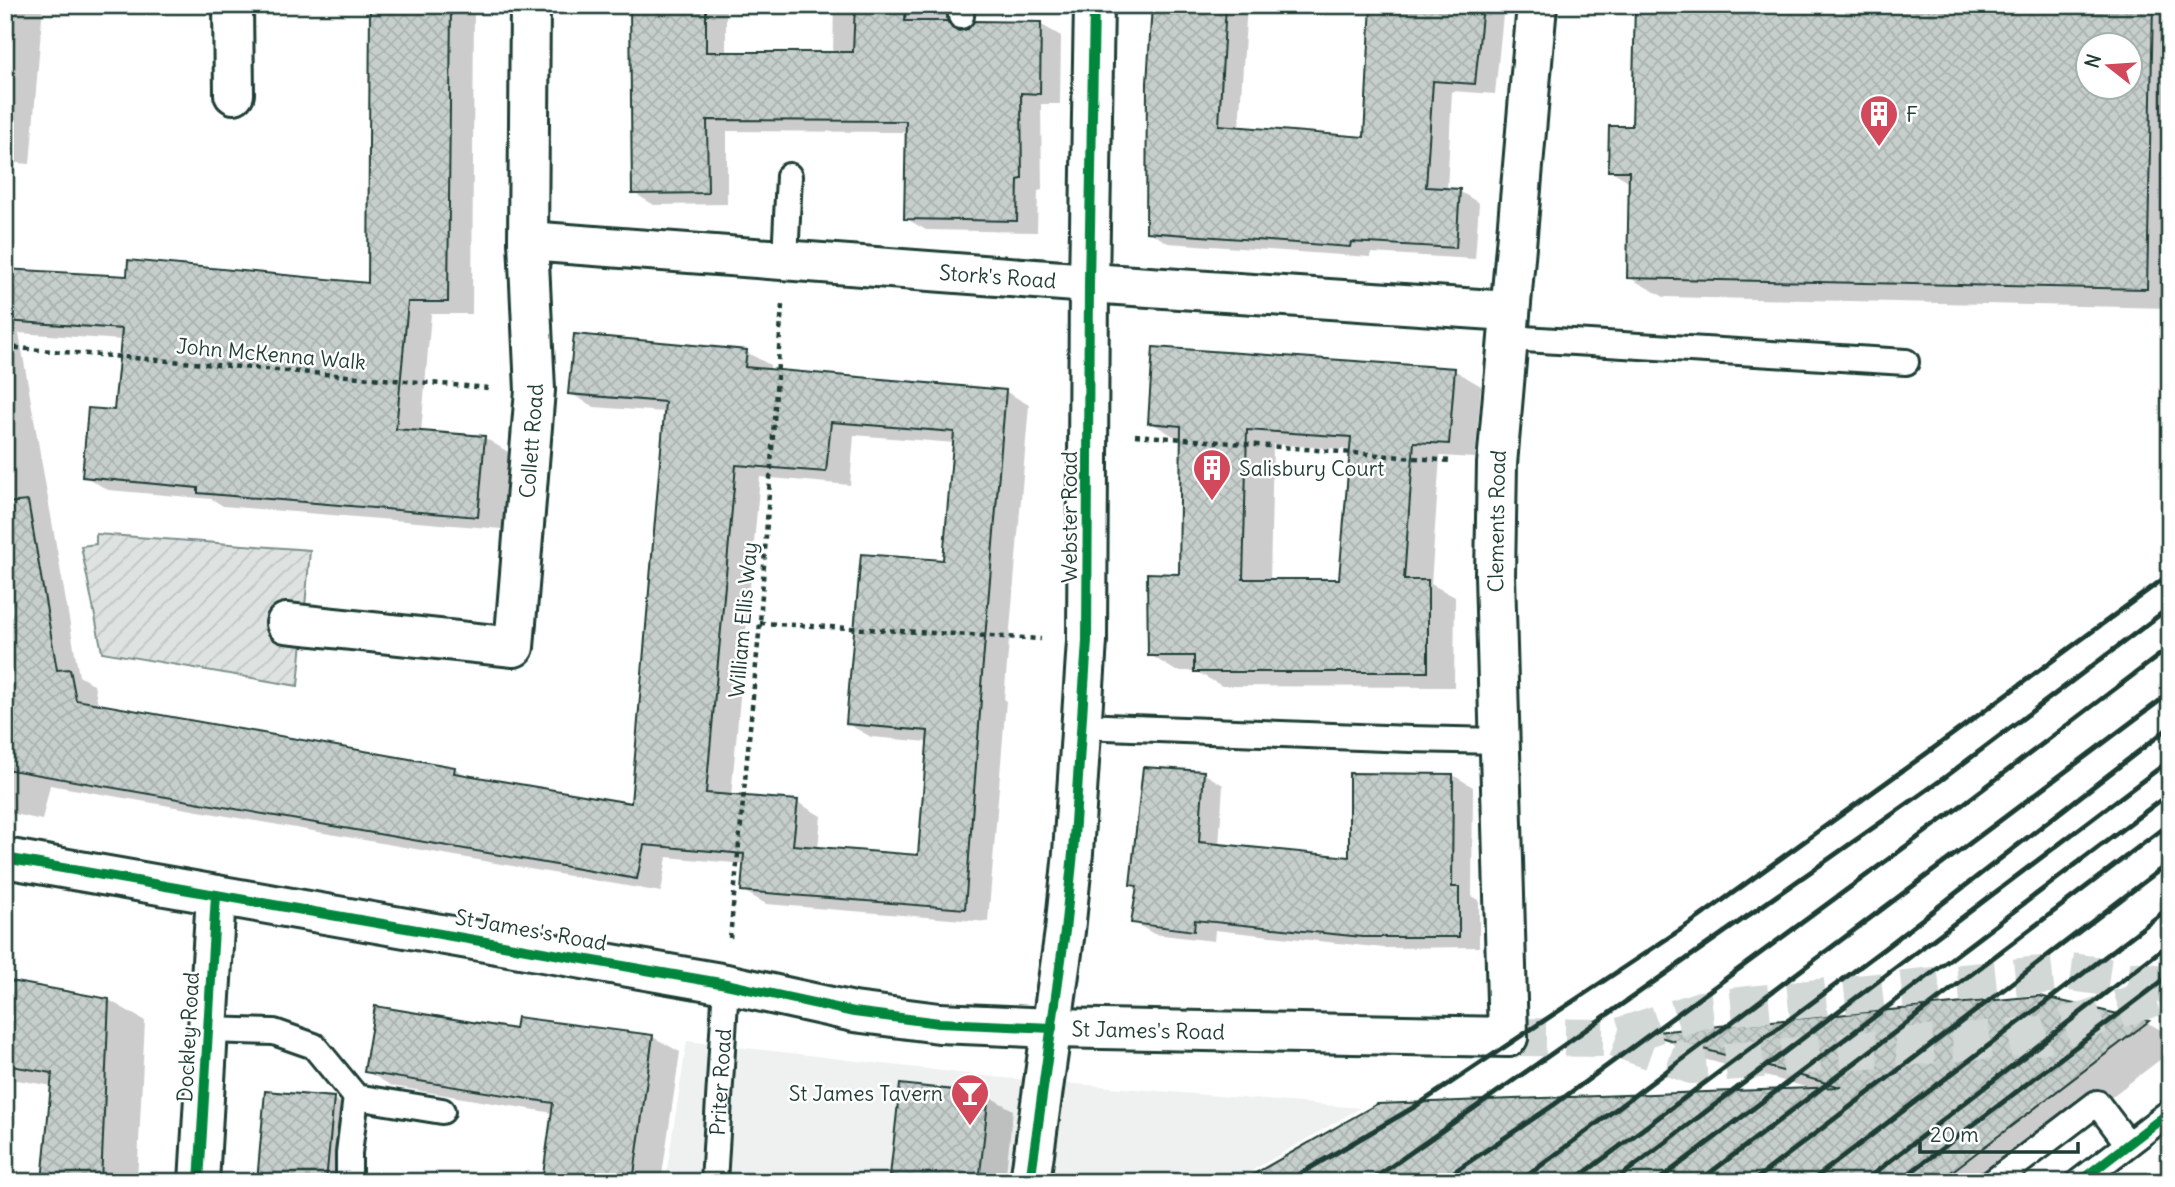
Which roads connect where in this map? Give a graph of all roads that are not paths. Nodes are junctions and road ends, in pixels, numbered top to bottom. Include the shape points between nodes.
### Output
1 (233, 5) edge
2 (530, 5) edge
3 (1094, 5) edge
4 (1537, 5) edge
5 (234, 94) dead end
6 (789, 176) dead end
7 (528, 241) junction
8 (785, 259) junction
9 (1089, 283) junction
10 (1508, 324) junction
11 (1906, 362) dead end
12 (286, 624) dead end
13 (1082, 726) junction
14 (1500, 741) junction
15 (5, 858) edge
16 (216, 895) junction
17 (726, 984) junction
18 (1052, 1028) junction
19 (208, 1030) junction
20 (1508, 1037) joint
21 (356, 1097) junction
22 (442, 1111) dead end
23 (2170, 1112) edge
24 (2128, 1144) junction
25 (198, 1182) edge
26 (349, 1182) edge
27 (714, 1182) edge
28 (1030, 1182) edge
29 (1993, 1182) edge
30 (2079, 1182) edge

1 - 5 street
2 - 7 street, Collett Road
3 - 9 street, Webster Road
4 - 10 street, Clements Road
6 - 8 lane
7 - 8 street, Stork's Road
7 - 12 street, Collett Road via 535,390 514,646
8 - 9 street, Stork's Road
9 - 10 street, Stork's Road
9 - 13 street, Webster Road via 1087,641
10 - 11 lane
10 - 14 street, Clements Road via 1497,464
13 - 14 lane
13 - 18 street, Webster Road via 1073,853
14 - 20 street, Clements Road
15 - 16 street, St James's Road
16 - 17 street, St James's Road
16 - 19 street, Dockley Road
17 - 18 street, St James's Road via 854,1012 939,1023
17 - 27 lane, Priter Road
18 - 20 street, St James's Road
18 - 28 street, Webster Road
19 - 21 lane via 274,1032 313,1046
19 - 25 street, Dockley Road
21 - 22 lane
21 - 26 lane
23 - 24 lane
24 - 29 lane via 2097,1103
24 - 30 lane

